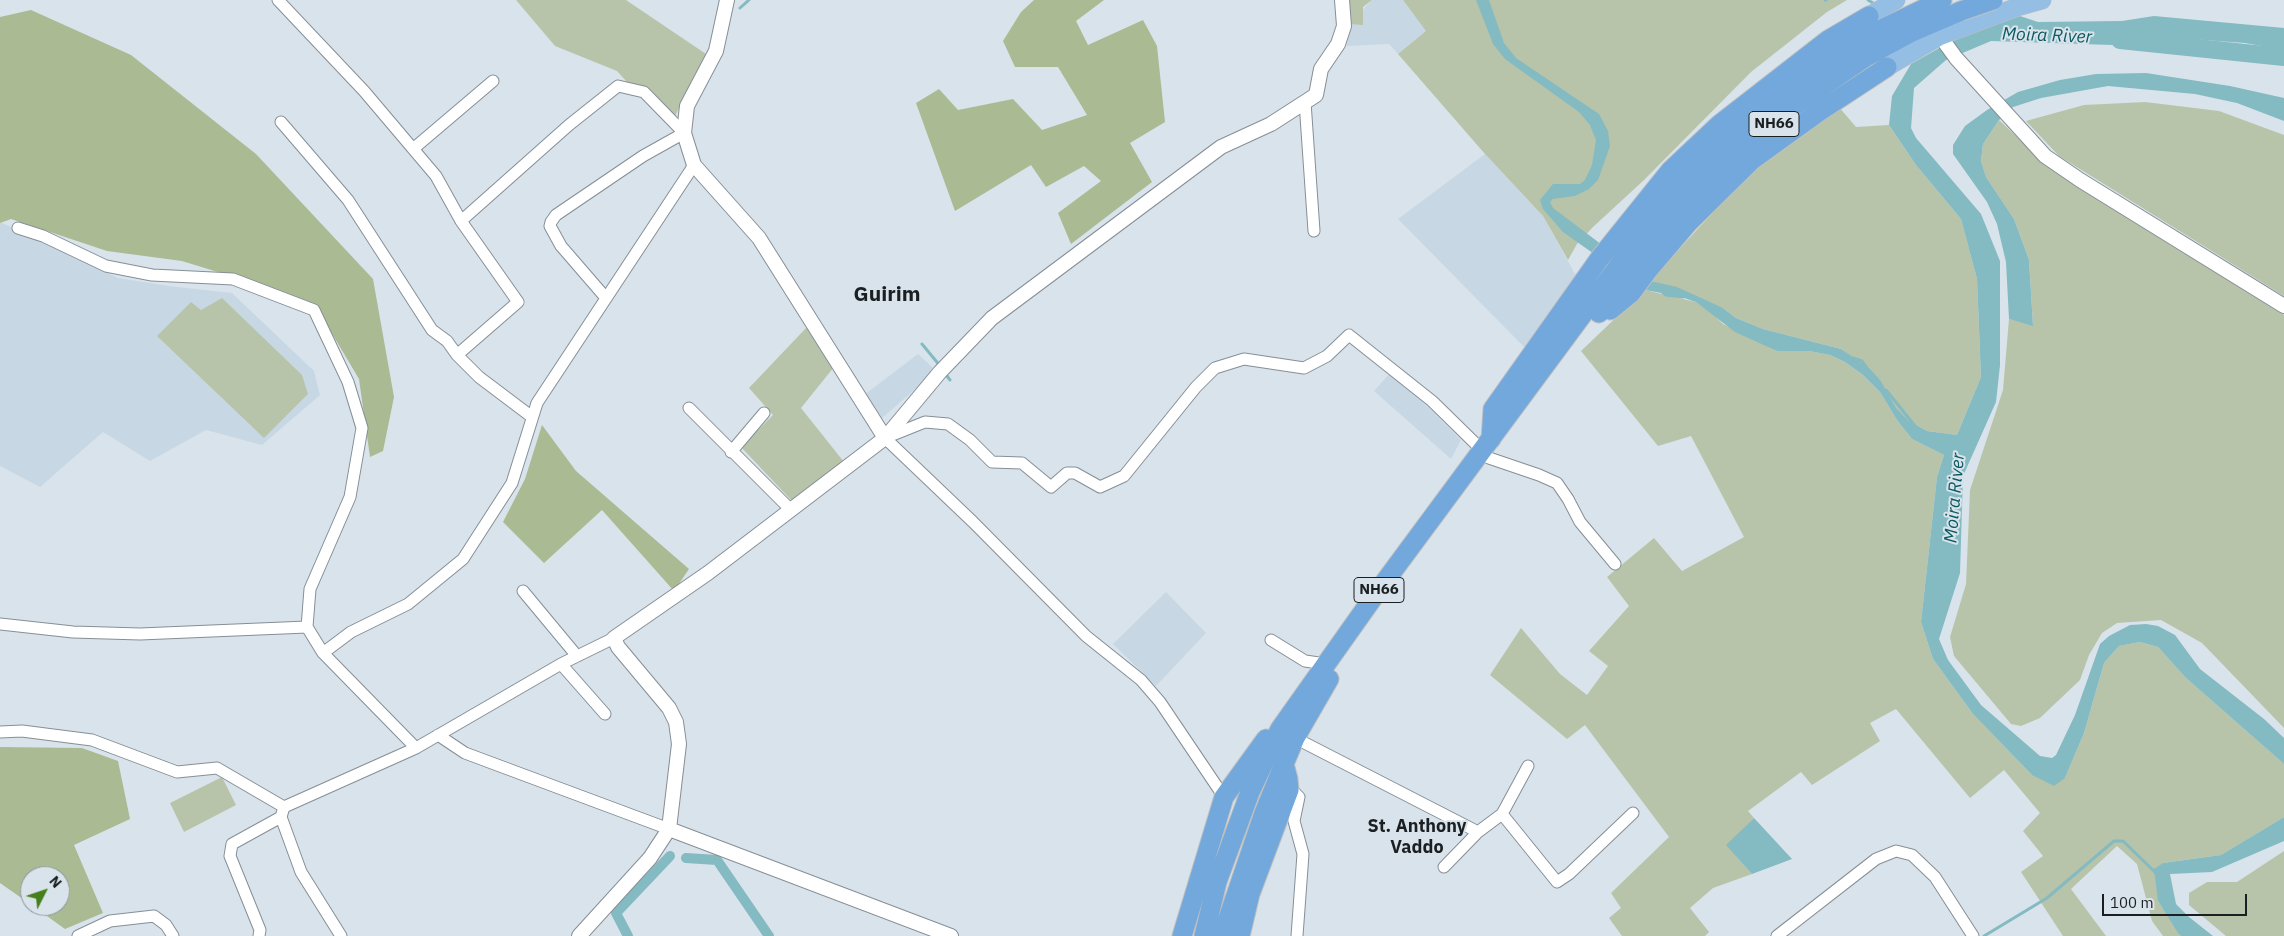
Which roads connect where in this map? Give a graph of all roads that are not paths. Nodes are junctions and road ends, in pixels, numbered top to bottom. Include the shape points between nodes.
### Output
1 (278, 0) edge
2 (727, 0) edge
3 (1342, 0) edge
4 (1942, 0) edge
5 (2042, 0) edge
6 (1892, 2) edge
7 (1994, 5) edge
8 (1869, 16) joint
9 (1942, 40) junction
10 (1887, 67) joint
11 (493, 81) dead end
12 (1305, 102) junction
13 (281, 122) dead end
14 (684, 133) junction
15 (413, 149) junction
16 (694, 165) junction
17 (461, 221) junction
18 (18, 228) dead end
19 (1314, 231) dead end
20 (606, 298) junction
21 (2284, 306) edge
22 (1588, 327) junction
23 (457, 355) junction
24 (689, 408) dead end
25 (764, 413) dead end
26 (532, 417) junction
27 (885, 438) junction
28 (1488, 449) junction
29 (731, 452) junction
30 (791, 510) junction
31 (1615, 564) dead end
32 (523, 591) dead end
33 (0, 624) edge
34 (307, 627) junction
35 (614, 638) junction
36 (1271, 640) dead end
37 (323, 652) junction
38 (577, 656) junction
39 (561, 664) junction
40 (1326, 664) junction
41 (604, 714) dead end
42 (0, 732) edge
43 (1288, 734) junction
44 (438, 735) junction
45 (416, 748) junction
46 (1284, 764) junction
47 (1528, 766) dead end
48 (1289, 787) junction
49 (1224, 798) junction
50 (283, 812) junction
51 (1633, 813) dead end
52 (1502, 814) junction
53 (669, 829) junction
54 (1478, 832) junction
55 (1444, 867) dead end
56 (78, 936) edge
57 (173, 936) edge
58 (259, 936) edge
59 (341, 936) edge
60 (578, 936) edge
61 (951, 936) edge
62 (1182, 936) edge
63 (1204, 936) edge
64 (1222, 936) edge
65 (1240, 936) edge
66 (1297, 936) edge
67 (1777, 936) edge
68 (1973, 936) edge

1 - 15 street via 364,91
2 - 14 street via 716,51 687,106
3 - 12 street via 1344,26 1338,44 1321,69 1316,96
4 - 28 highway, NH66 via 1863,38 1784,90 1710,156 1660,210
5 - 7 main road via 2017,7
6 - 8 main road
7 - 9 main road
7 - 22 highway, NH66, bridge via 1961,11 1912,32 1866,57 1794,106 1720,169 1685,206
8 - 28 highway via 1828,40 1720,124 1670,171 1600,258 1493,409
9 - 10 main road
9 - 21 street via 2045,156
10 - 22 highway via 1752,160 1688,222 1631,294
11 - 15 street
12 - 19 street
12 - 27 street via 1271,124 1221,148 992,318 940,372
13 - 23 street via 348,200 432,330 447,341
14 - 16 street
14 - 17 street via 644,92 618,86
14 - 20 street via 643,156 556,215 551,222 561,246
15 - 17 street via 436,176
16 - 20 street
16 - 27 street via 760,238
17 - 23 street via 518,302
18 - 34 street via 43,236 106,266 152,275 233,279 314,310 348,382 362,428 350,497 310,590
20 - 26 street via 537,402
22 - 28 highway, NH66
23 - 26 street via 479,377
24 - 29 street
25 - 29 street
26 - 37 street via 512,483 463,559 408,604 351,632
27 - 28 street via 925,422 948,424 992,462 1022,464 1051,487 1067,473 1100,487 1124,476 1196,387 1216,368 1244,359 1304,368 1327,356 1349,334
27 - 30 street
27 - 49 street via 1086,636 1141,680 1160,702
28 - 31 street via 1557,484 1580,522
28 - 40 highway, NH66
28 - 43 highway, NH66
29 - 30 street
30 - 35 street
32 - 38 street
33 - 34 street via 73,632 140,634
34 - 37 street
35 - 38 street
35 - 53 street via 669,708 676,722 679,744
36 - 40 street via 1305,661
37 - 45 street
38 - 39 street
39 - 41 street
39 - 44 street
40 - 43 highway, NH66
42 - 50 street via 22,731 92,740 178,772 218,768
43 - 46 highway, NH66
43 - 49 highway via 1266,738
43 - 54 street
43 - 63 highway, NH66 via 1250,792 1217,882
44 - 45 street
44 - 53 street via 465,752
45 - 50 street
46 - 48 highway
46 - 64 highway, NH66
47 - 52 street
48 - 65 highway via 1250,894
48 - 66 street via 1299,797 1294,821 1303,854
49 - 62 highway
50 - 58 street via 232,844 230,856 260,930
50 - 59 street via 301,872
51 - 52 street via 1558,882
52 - 54 street
53 - 60 street via 650,858
53 - 61 street
54 - 55 street
56 - 57 street via 110,922 154,916 166,925
67 - 68 street via 1876,859 1896,851 1912,854 1935,877

